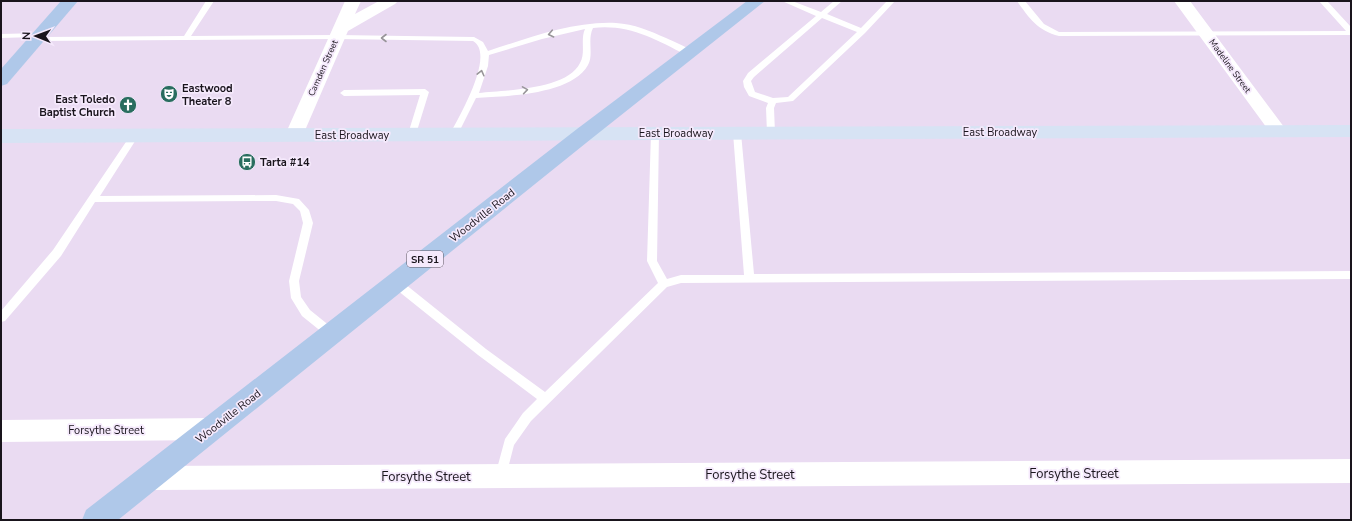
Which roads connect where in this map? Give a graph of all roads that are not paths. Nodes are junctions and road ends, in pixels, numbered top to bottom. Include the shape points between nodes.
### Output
1 (70, 1) edge
2 (210, 1) edge
3 (353, 1) edge
4 (390, 1) edge
5 (757, 1) edge
6 (786, 1) edge
7 (838, 1) edge
8 (891, 1) edge
9 (1021, 1) edge
10 (1182, 1) edge
11 (1323, 1) edge
12 (822, 15) junction
13 (590, 26) junction
14 (862, 31) junction
15 (1351, 32) edge
16 (339, 33) junction
17 (1206, 33) junction
18 (1, 36) edge
19 (39, 37) junction
20 (186, 38) junction
21 (689, 53) junction
22 (485, 54) junction
23 (1, 80) edge
24 (344, 93) dead end
25 (473, 96) junction
26 (773, 101) junction
27 (1278, 131) junction
28 (1351, 131) edge
29 (655, 133) junction
30 (737, 133) junction
31 (771, 133) junction
32 (412, 134) junction
33 (454, 134) junction
34 (584, 134) junction
35 (135, 135) junction
36 (294, 135) junction
37 (1, 136) edge
38 (93, 199) junction
39 (1351, 275) edge
40 (748, 279) junction
41 (396, 283) junction
42 (664, 284) junction
43 (1, 317) edge
44 (332, 334) junction
45 (546, 399) junction
46 (211, 429) junction
47 (1, 431) edge
48 (1351, 471) edge
49 (501, 476) junction
50 (149, 478) junction
51 (96, 520) edge

1 - 19 main road
2 - 20 lane
3 - 16 street, Camden Street
4 - 16 street
5 - 21 main road, Woodville Road / SR 51
6 - 12 lane
7 - 12 lane
8 - 14 lane
9 - 17 lane via 1047,31 1059,34
10 - 17 street, Madeline Street
11 - 15 lane
12 - 14 lane
12 - 26 lane via 751,75 748,87 752,94
13 - 21 lane via 620,25 633,28
13 -> 22 lane
25 -> 13 lane via 527,90 566,81 584,66 587,57 584,39
14 - 26 lane via 790,98
15 - 17 lane
16 - 20 lane
22 -> 16 lane via 483,46 474,39
16 - 36 street, Camden Street
17 - 27 street, Madeline Street
18 - 19 lane
19 - 20 lane
19 - 23 main road
21 - 34 main road, Woodville Road / SR 51
25 -> 22 lane
24 - 32 lane via 425,92
25 - 33 lane
26 - 31 lane via 770,112
27 - 28 street, East Broadway
27 - 31 street, East Broadway
29 - 30 street, East Broadway
29 - 34 street, East Broadway
29 - 42 lane via 652,261
30 - 31 street, East Broadway
30 - 40 lane
32 - 33 street, East Broadway
32 - 36 street, East Broadway
33 - 34 street, East Broadway
34 - 41 main road, Woodville Road / SR 51
35 - 36 street, East Broadway
35 - 37 street, East Broadway
35 - 38 lane
38 - 43 lane via 57,253
38 - 44 lane via 276,198 296,201 304,210 308,223 294,281 296,298 306,313
39 - 40 lane
40 - 42 lane via 681,279
41 - 44 main road, Woodville Road / SR 51
41 - 45 lane
42 - 45 lane
44 - 46 main road, Woodville Road / SR 51
45 - 49 lane via 527,417 509,443
46 - 47 street, Forsythe Street
46 - 50 main road, Woodville Road / SR 51
48 - 49 street, Forsythe Street
49 - 50 street, Forsythe Street
50 - 51 main road, Woodville Road / SR 51

